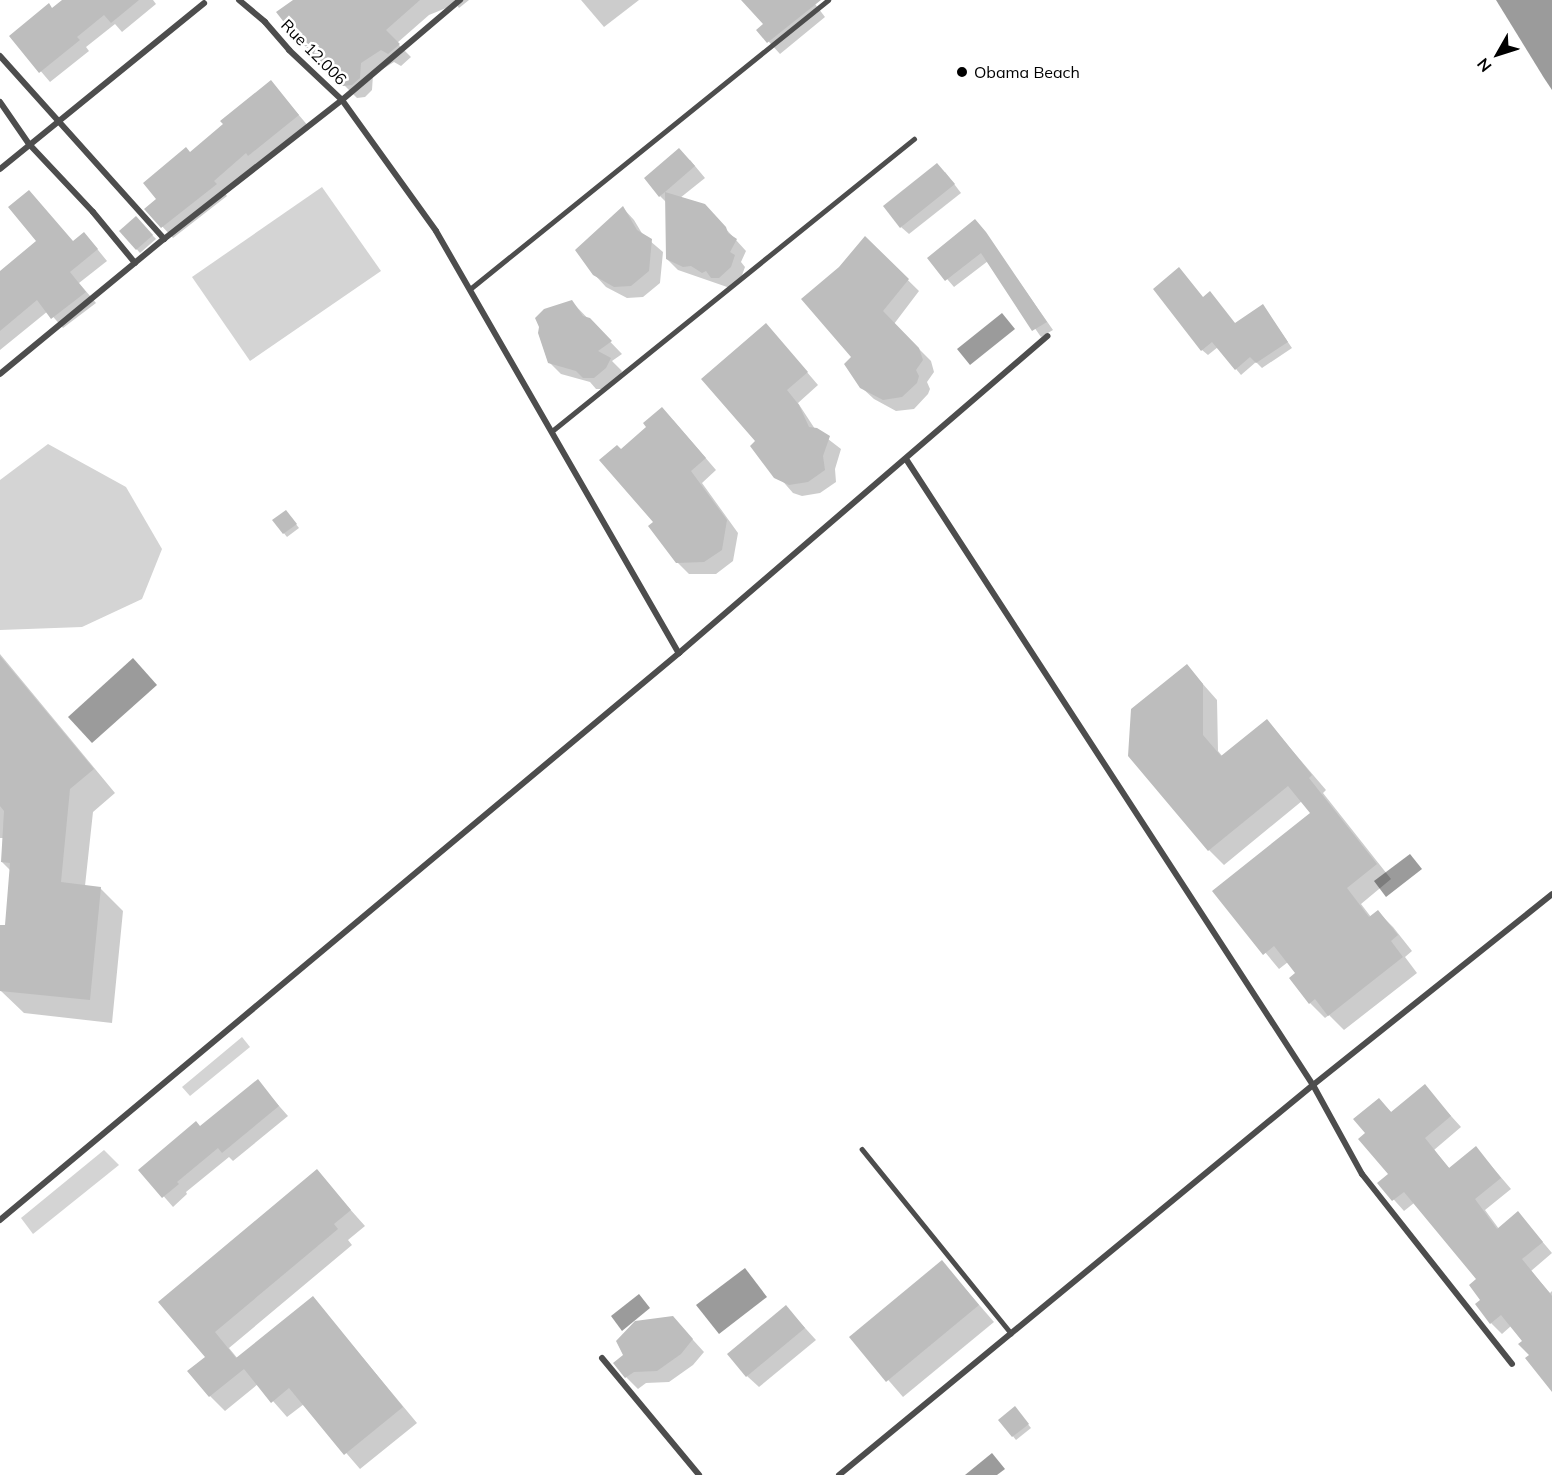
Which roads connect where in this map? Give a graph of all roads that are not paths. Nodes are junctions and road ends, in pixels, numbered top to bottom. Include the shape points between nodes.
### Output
1 (239, 0) edge
2 (460, 0) edge
3 (828, 0) edge
4 (204, 3) dead end
5 (0, 56) edge
6 (342, 100) junction
7 (0, 102) edge
8 (59, 121) junction
9 (914, 139) dead end
10 (29, 144) junction
11 (0, 169) edge
12 (165, 238) junction
13 (135, 263) junction
14 (470, 290) junction
15 (1048, 336) dead end
16 (0, 374) edge
17 (552, 431) junction
18 (906, 459) junction
19 (680, 653) junction
20 (1552, 894) edge
21 (1313, 1085) junction
22 (862, 1149) dead end
23 (0, 1220) edge
24 (1011, 1333) junction
25 (602, 1358) dead end
26 (1512, 1364) dead end
27 (699, 1475) edge
28 (839, 1475) edge

1 - 6 street, Rue 12.006
2 - 6 street
3 - 14 lane
4 - 8 street
5 - 8 street
6 - 12 street
6 - 14 street, Rue 12.006 via 436,231
7 - 10 street
8 - 10 street
8 - 12 street
9 - 17 lane
10 - 11 street
10 - 13 street
12 - 13 street
13 - 16 street
14 - 17 street, Rue 12.006
15 - 18 street
17 - 19 street, Rue 12.006
18 - 19 street
18 - 21 street
19 - 23 street
20 - 21 street
21 - 24 street
21 - 26 street via 1362,1174
22 - 24 lane
24 - 28 street
25 - 27 street

